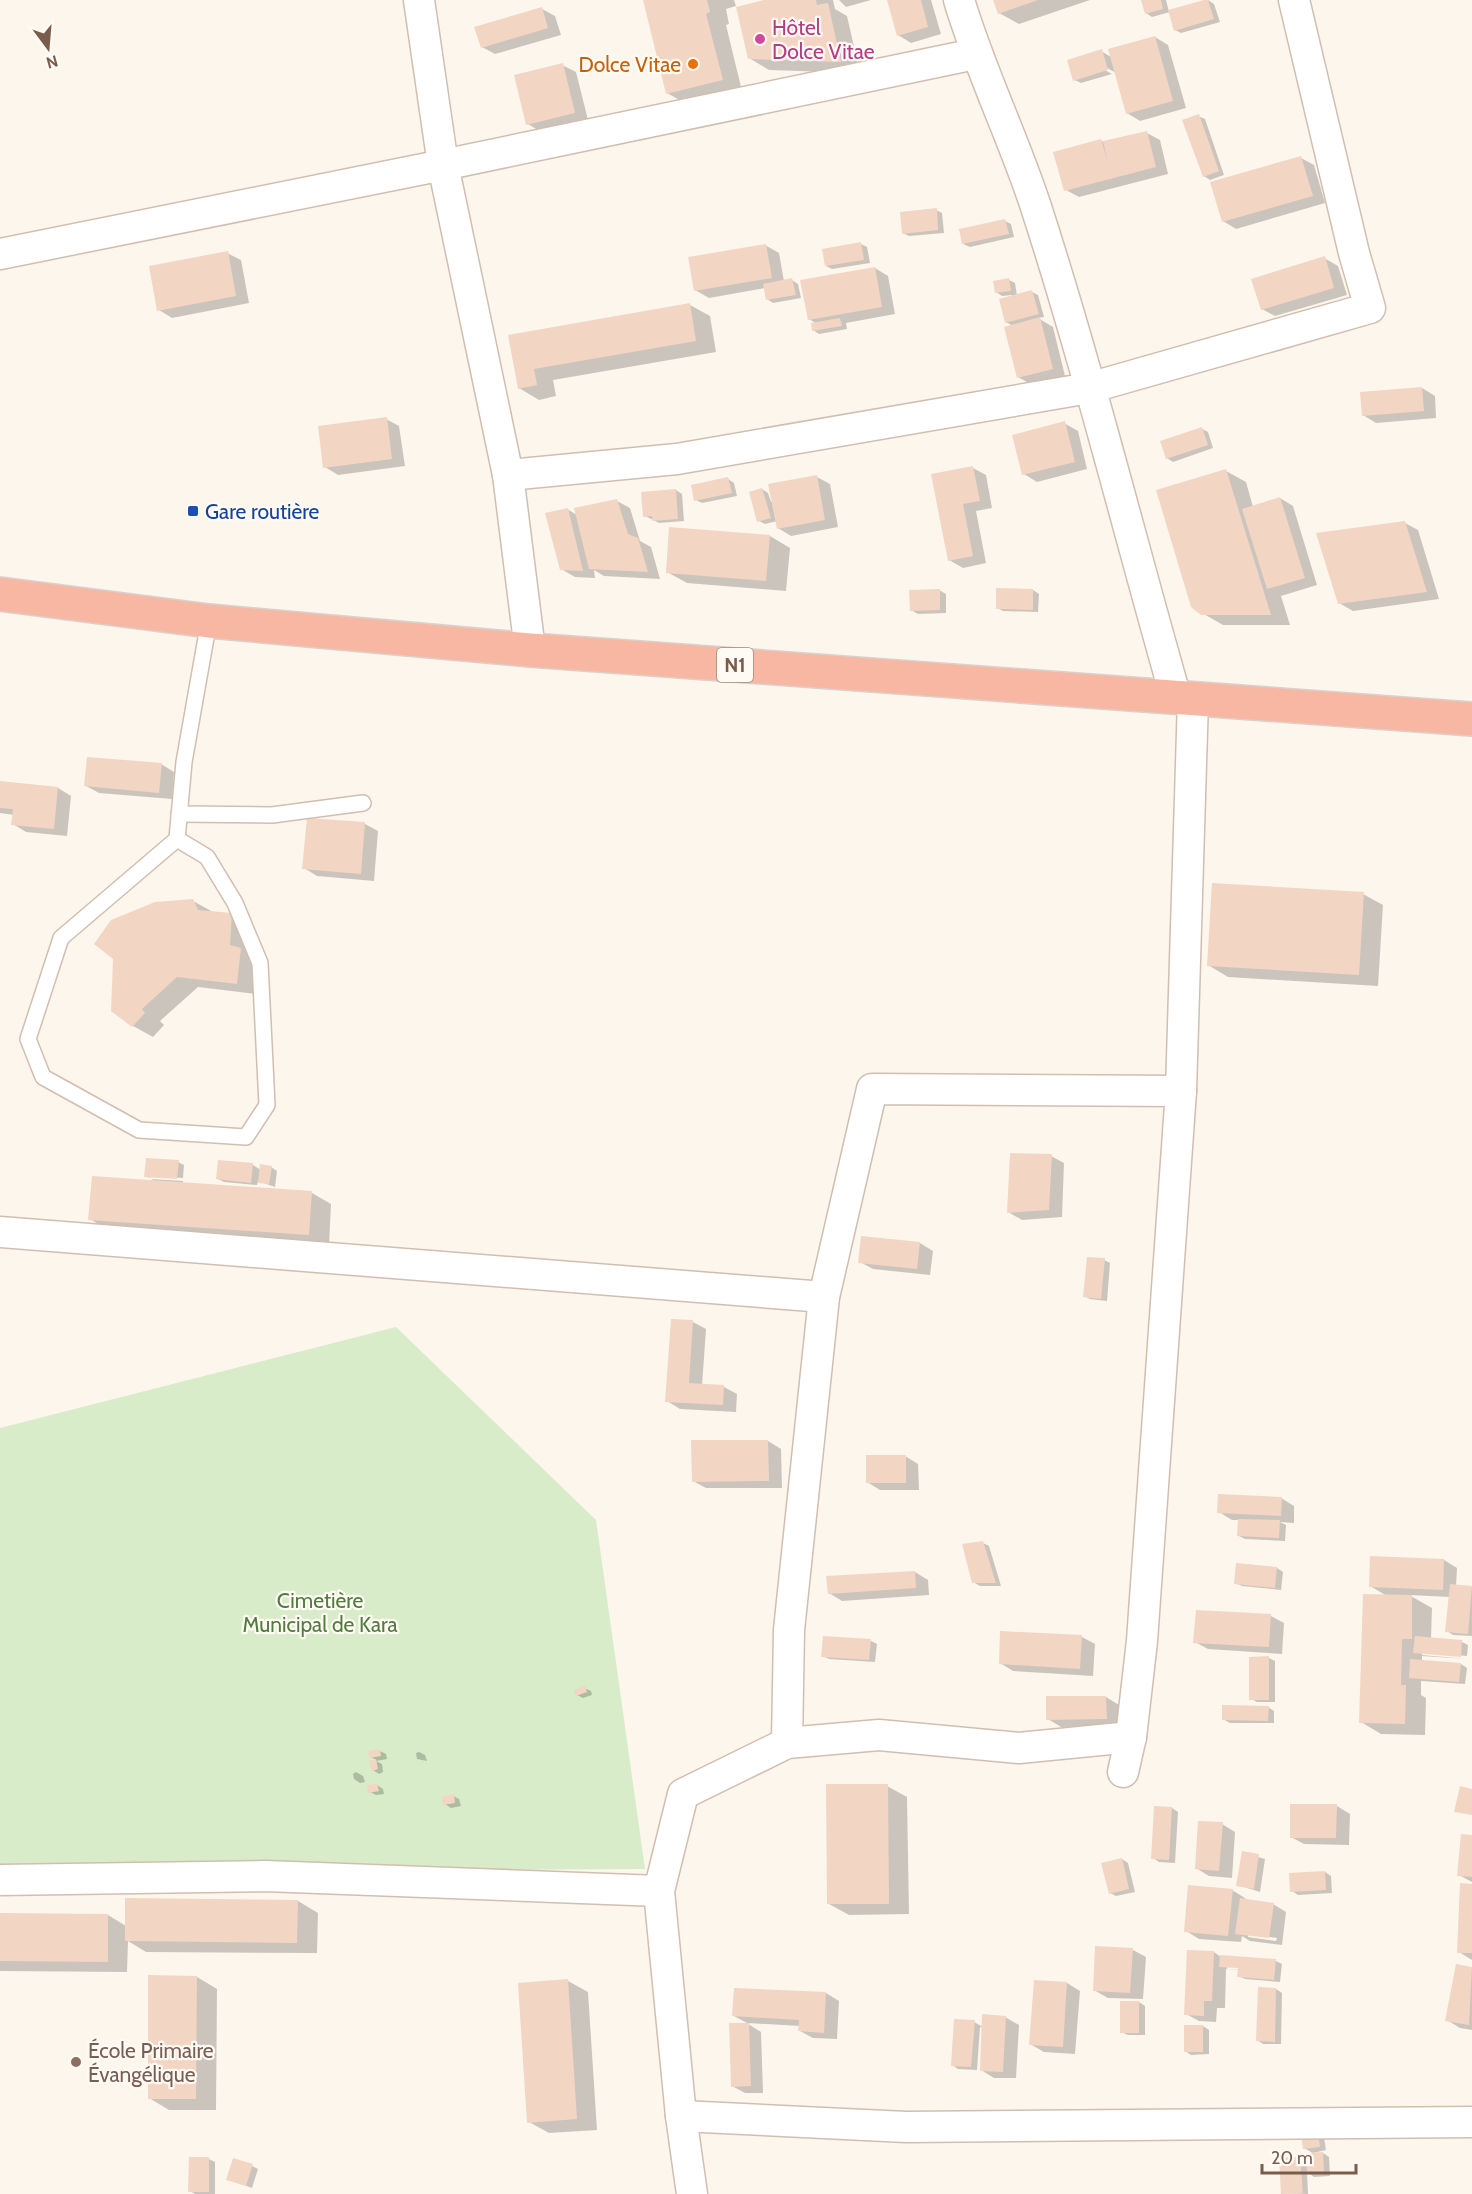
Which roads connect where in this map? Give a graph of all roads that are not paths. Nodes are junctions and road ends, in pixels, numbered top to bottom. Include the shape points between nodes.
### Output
1 (419, 0) edge
2 (959, 0) edge
3 (1294, 0) edge
4 (975, 54) junction
5 (443, 165) junction
6 (0, 254) edge
7 (1089, 388) junction
8 (508, 475) junction
9 (0, 594) edge
10 (209, 621) junction
11 (530, 650) junction
12 (1184, 699) junction
13 (1472, 719) edge
14 (363, 803) dead end
15 (179, 814) junction
16 (177, 839) junction
17 (1181, 1091) junction
18 (0, 1232) edge
19 (824, 1297) junction
20 (1131, 1737) junction
21 (787, 1743) junction
22 (1124, 1772) dead end
23 (0, 1880) edge
24 (659, 1891) junction
25 (681, 2116) junction
26 (1472, 2122) edge
27 (692, 2194) edge

1 - 5 street
2 - 4 street
3 - 7 street via 1370,308
4 - 5 street
4 - 7 street via 1034,202
5 - 6 street
5 - 8 street
7 - 8 street via 677,459
7 - 12 street
8 - 11 street
9 - 10 highway, N1
10 - 11 highway, N1
10 - 15 lane via 184,762
11 - 12 highway, N1
12 - 13 highway, N1
12 - 17 street
14 - 15 lane via 272,815
15 - 16 lane
16 - 16 lane via 61,938 28,1039 43,1077 139,1130 246,1137 267,1105 261,963 235,903 207,857
17 - 19 street via 872,1089
17 - 20 street via 1142,1641
18 - 19 street
19 - 21 street via 789,1630
20 - 21 street via 1019,1748 879,1736
20 - 22 street
21 - 24 street via 683,1794
23 - 24 street via 265,1876
24 - 25 street
25 - 26 street via 906,2127
25 - 27 street

